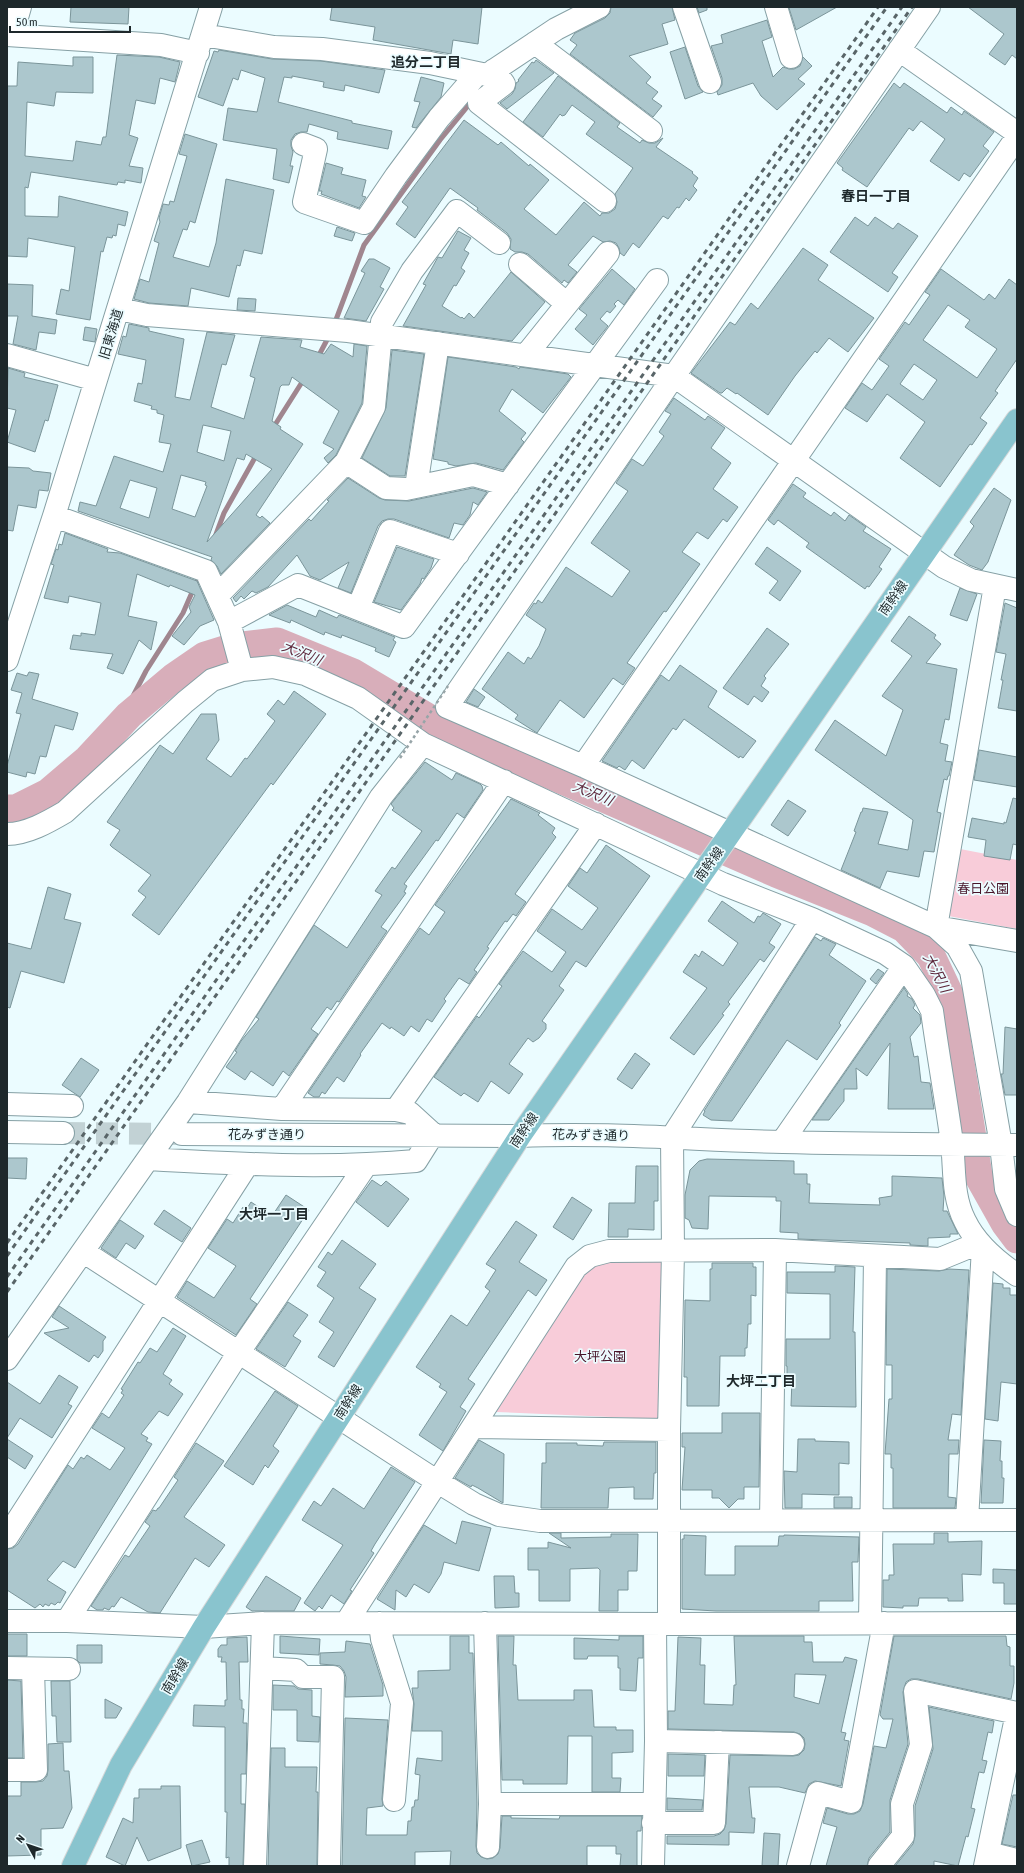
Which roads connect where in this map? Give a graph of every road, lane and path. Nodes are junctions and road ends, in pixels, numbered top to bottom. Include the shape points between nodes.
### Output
1 (20, 7) edge
2 (211, 7) edge
3 (599, 7) edge
4 (684, 7) edge
5 (929, 7) edge
6 (779, 9) edge
7 (9, 35) edge
8 (535, 42) junction
9 (201, 44) junction
10 (899, 50) junction
11 (791, 57) dead end
12 (486, 72) junction
13 (710, 82) dead end
14 (651, 131) dead end
15 (1017, 133) edge
16 (1017, 136) edge
17 (303, 144) dead end
18 (605, 201) dead end
19 (499, 243) dead end
20 (608, 253) dead end
21 (520, 264) dead end
22 (657, 280) dead end
23 (567, 304) junction
24 (118, 309) junction
25 (380, 335) junction
26 (438, 343) junction
27 (7, 355) edge
28 (526, 355) junction
29 (596, 365) junction
30 (674, 376) junction
31 (96, 380) junction
32 (1017, 420) edge
33 (793, 460) junction
34 (346, 462) junction
35 (508, 485) junction
36 (416, 487) junction
37 (54, 516) junction
38 (925, 552) junction
39 (458, 554) junction
40 (995, 586) junction
41 (1017, 590) edge
42 (218, 595) junction
43 (358, 608) junction
44 (229, 622) junction
45 (12, 624) edge
46 (7, 660) edge
47 (242, 670) junction
48 (448, 686) dead end
49 (423, 744) junction
50 (400, 758) dead end
51 (583, 766) junction
52 (504, 781) junction
53 (596, 824) junction
54 (7, 834) edge
55 (728, 836) junction
56 (704, 871) junction
57 (812, 919) junction
58 (936, 927) junction
59 (1017, 941) edge
60 (904, 966) junction
61 (188, 1102) junction
62 (7, 1104) edge
63 (72, 1106) dead end
64 (282, 1108) junction
65 (396, 1110) junction
66 (7, 1132) edge
67 (63, 1133) tunnel mouth
68 (182, 1134) tunnel mouth
69 (433, 1134) junction
70 (520, 1136) junction
71 (672, 1137) junction
72 (782, 1142) junction
73 (952, 1144) junction
74 (1009, 1145) edge
75 (148, 1159) junction
76 (247, 1165) junction
77 (366, 1166) junction
78 (1017, 1215) edge
79 (981, 1245) junction
80 (775, 1250) junction
81 (84, 1252) junction
82 (673, 1252) junction
83 (875, 1256) junction
84 (1017, 1274) edge
85 (160, 1301) junction
86 (239, 1352) junction
87 (7, 1359) edge
88 (339, 1417) junction
89 (473, 1427) junction
90 (669, 1430) junction
91 (438, 1482) junction
92 (871, 1519) junction
93 (669, 1520) junction
94 (771, 1520) junction
95 (967, 1520) junction
96 (1017, 1520) edge
97 (7, 1537) edge
98 (67, 1621) junction
99 (7, 1622) edge
100 (1017, 1622) edge
101 (262, 1623) junction
102 (346, 1623) junction
103 (380, 1623) junction
104 (485, 1623) junction
105 (877, 1623) junction
106 (662, 1624) junction
107 (204, 1627) junction
108 (7, 1668) edge
109 (262, 1668) junction
110 (33, 1669) junction
111 (69, 1669) dead end
112 (1017, 1716) edge
113 (656, 1741) junction
114 (718, 1742) junction
115 (793, 1744) dead end
116 (7, 1770) edge
117 (394, 1800) dead end
118 (490, 1804) junction
119 (653, 1814) junction
120 (488, 1847) dead end
121 (986, 1860) edge
122 (1017, 1860) edge
123 (73, 1866) edge
124 (255, 1866) edge
125 (329, 1866) edge
126 (653, 1866) edge
127 (798, 1866) edge
128 (879, 1866) edge

1 - 7 street
2 - 9 street, 旧東海道
3 - 8 street
4 - 13 street
5 - 10 street
6 - 11 street
7 - 9 street via 161,45
8 - 12 street
8 - 14 street
9 - 12 street via 322,49
9 - 24 street, 旧東海道
10 - 15 street
10 - 30 street
12 - 17 street via 439,118 364,223 304,202 316,149
12 - 18 street via 504,84 479,103
16 - 33 street
19 - 25 street via 457,212 412,271 382,322
20 - 23 street
21 - 23 street
22 - 29 street
23 - 28 street
24 - 25 street via 147,316
24 - 31 street, 旧東海道
25 - 26 street
25 - 34 street via 374,407
26 - 28 street
26 - 36 street
27 - 31 street
28 - 29 street
29 - 30 street
29 - 35 street
30 - 33 street
30 - 51 street via 447,707
31 - 37 street, 旧東海道
32 - 38 main road, 南幹線
33 - 38 street
33 - 51 street
34 - 36 street via 386,488
34 - 42 street
35 - 36 street via 472,475
35 - 39 street
37 - 42 street via 206,571
37 - 45 street, 旧東海道
38 - 40 street via 944,567 971,580
38 - 55 main road, 南幹線
39 - 43 street via 404,627
39 - 43 street via 390,531
40 - 41 street
40 - 58 street
42 - 44 street
43 - 44 street via 298,585
44 - 47 street
45 - 46 street, 旧東海道
47 - 49 street via 273,667 305,674 358,698
47 - 54 street via 212,680 65,812 45,824
48 - 50 path, bridge
49 - 52 street
49 - 61 street via 381,796
51 - 55 street
52 - 53 street
52 - 64 street
53 - 56 street
53 - 65 street
55 - 56 main road, 南幹線
55 - 58 street
56 - 57 street
56 - 70 main road, 南幹線
57 - 60 street via 885,953
57 - 71 street
58 - 59 street
58 - 74 street via 957,946 971,971
60 - 72 street
60 - 73 street via 932,1011
61 - 64 street
61 - 75 street
62 - 63 street
64 - 65 street
65 - 69 street via 410,1113
66 - 67 street
68 - 69 street, 花みずき通り
69 - 70 street, 花みずき通り
69 - 77 street via 416,1161
70 - 71 street, 花みずき通り via 565,1134
70 - 88 main road, 南幹線
71 - 72 street, 花みずき通り
71 - 82 street
72 - 73 street, 花みずき通り
73 - 74 street, 花みずき通り
73 - 79 street via 955,1197 965,1221
74 - 78 street via 1006,1189
75 - 76 street
75 - 81 street
76 - 77 street
76 - 85 street
77 - 86 street
79 - 83 street via 940,1259
79 - 84 street
79 - 95 street
80 - 82 street
80 - 83 street
80 - 94 street
81 - 85 street
81 - 87 street
82 - 89 street via 609,1251 590,1256 576,1267
82 - 90 street
83 - 92 street
85 - 86 street
85 - 97 street
86 - 88 street
86 - 98 street
88 - 91 street
88 - 107 main road, 南幹線
89 - 90 street
89 - 91 street
90 - 93 street
91 - 93 street via 474,1504 499,1515 517,1518 540,1521
91 - 102 street
92 - 94 street
92 - 95 street
92 - 105 street
93 - 94 street
93 - 106 street
95 - 96 street
98 - 99 street
98 - 107 street
100 - 105 street
101 - 102 street
101 - 107 street
101 - 109 street
102 - 103 street
103 - 104 street
103 - 117 street via 382,1639 402,1703
104 - 106 street
104 - 118 street
105 - 106 street
105 - 127 street via 851,1802 818,1793
106 - 113 street
107 - 123 main road, 南幹線 via 121,1766
108 - 110 street
109 - 124 street
109 - 125 street via 296,1670 303,1677 333,1677
110 - 111 street
110 - 116 street via 36,1770
112 - 121 street
112 - 128 street via 915,1691 921,1745 902,1804 902,1836
113 - 114 street
113 - 119 street
114 - 115 street
114 - 119 street via 714,1823
118 - 119 street
118 - 120 street
119 - 126 street
121 - 122 street

